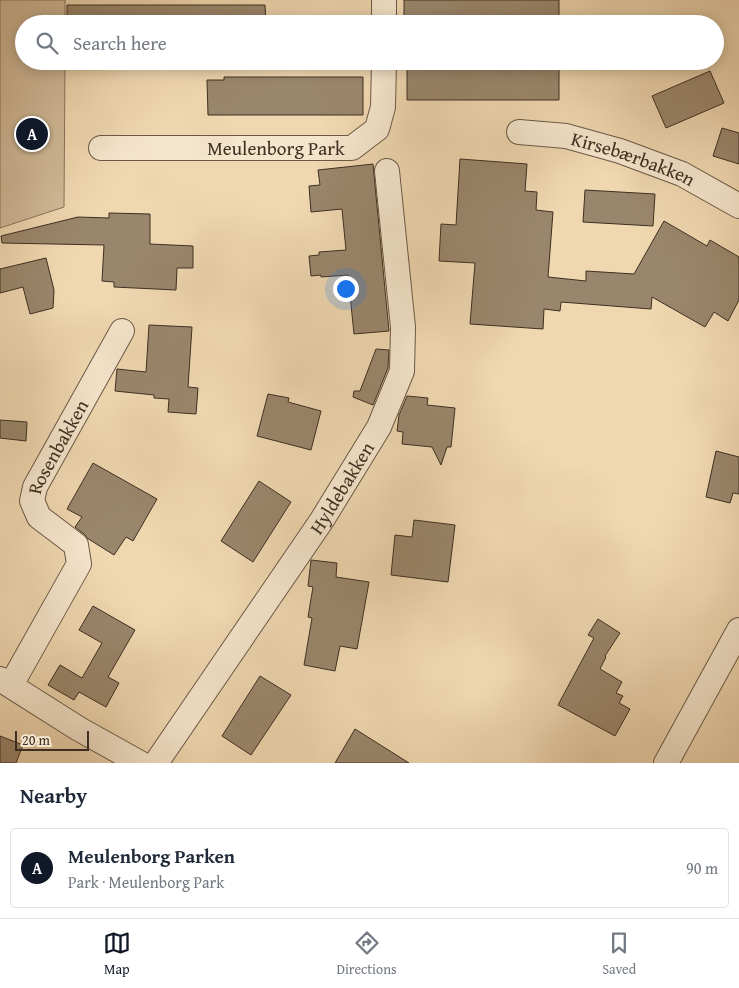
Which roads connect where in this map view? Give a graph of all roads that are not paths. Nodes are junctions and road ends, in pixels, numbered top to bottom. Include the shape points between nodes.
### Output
1 (384, 0) edge
2 (384, 15) edge
3 (384, 70) edge
4 (519, 132) dead end
5 (101, 148) dead end
6 (387, 171) dead end
7 (739, 206) edge
8 (122, 331) dead end
9 (739, 630) edge
10 (6, 682) edge
11 (140, 763) edge
12 (156, 763) edge
13 (666, 763) edge

1 - 2 street
3 - 5 street, Meulenborg Park via 383,107 377,129 352,148
4 - 7 street, Kirsebærbakken via 566,136 620,150 682,174
6 - 12 street, Hyldebakken via 403,328 402,371 379,427 322,520
8 - 10 street, Rosenbakken via 35,487 32,501 39,517 76,546 79,564
9 - 13 street
10 - 11 street

